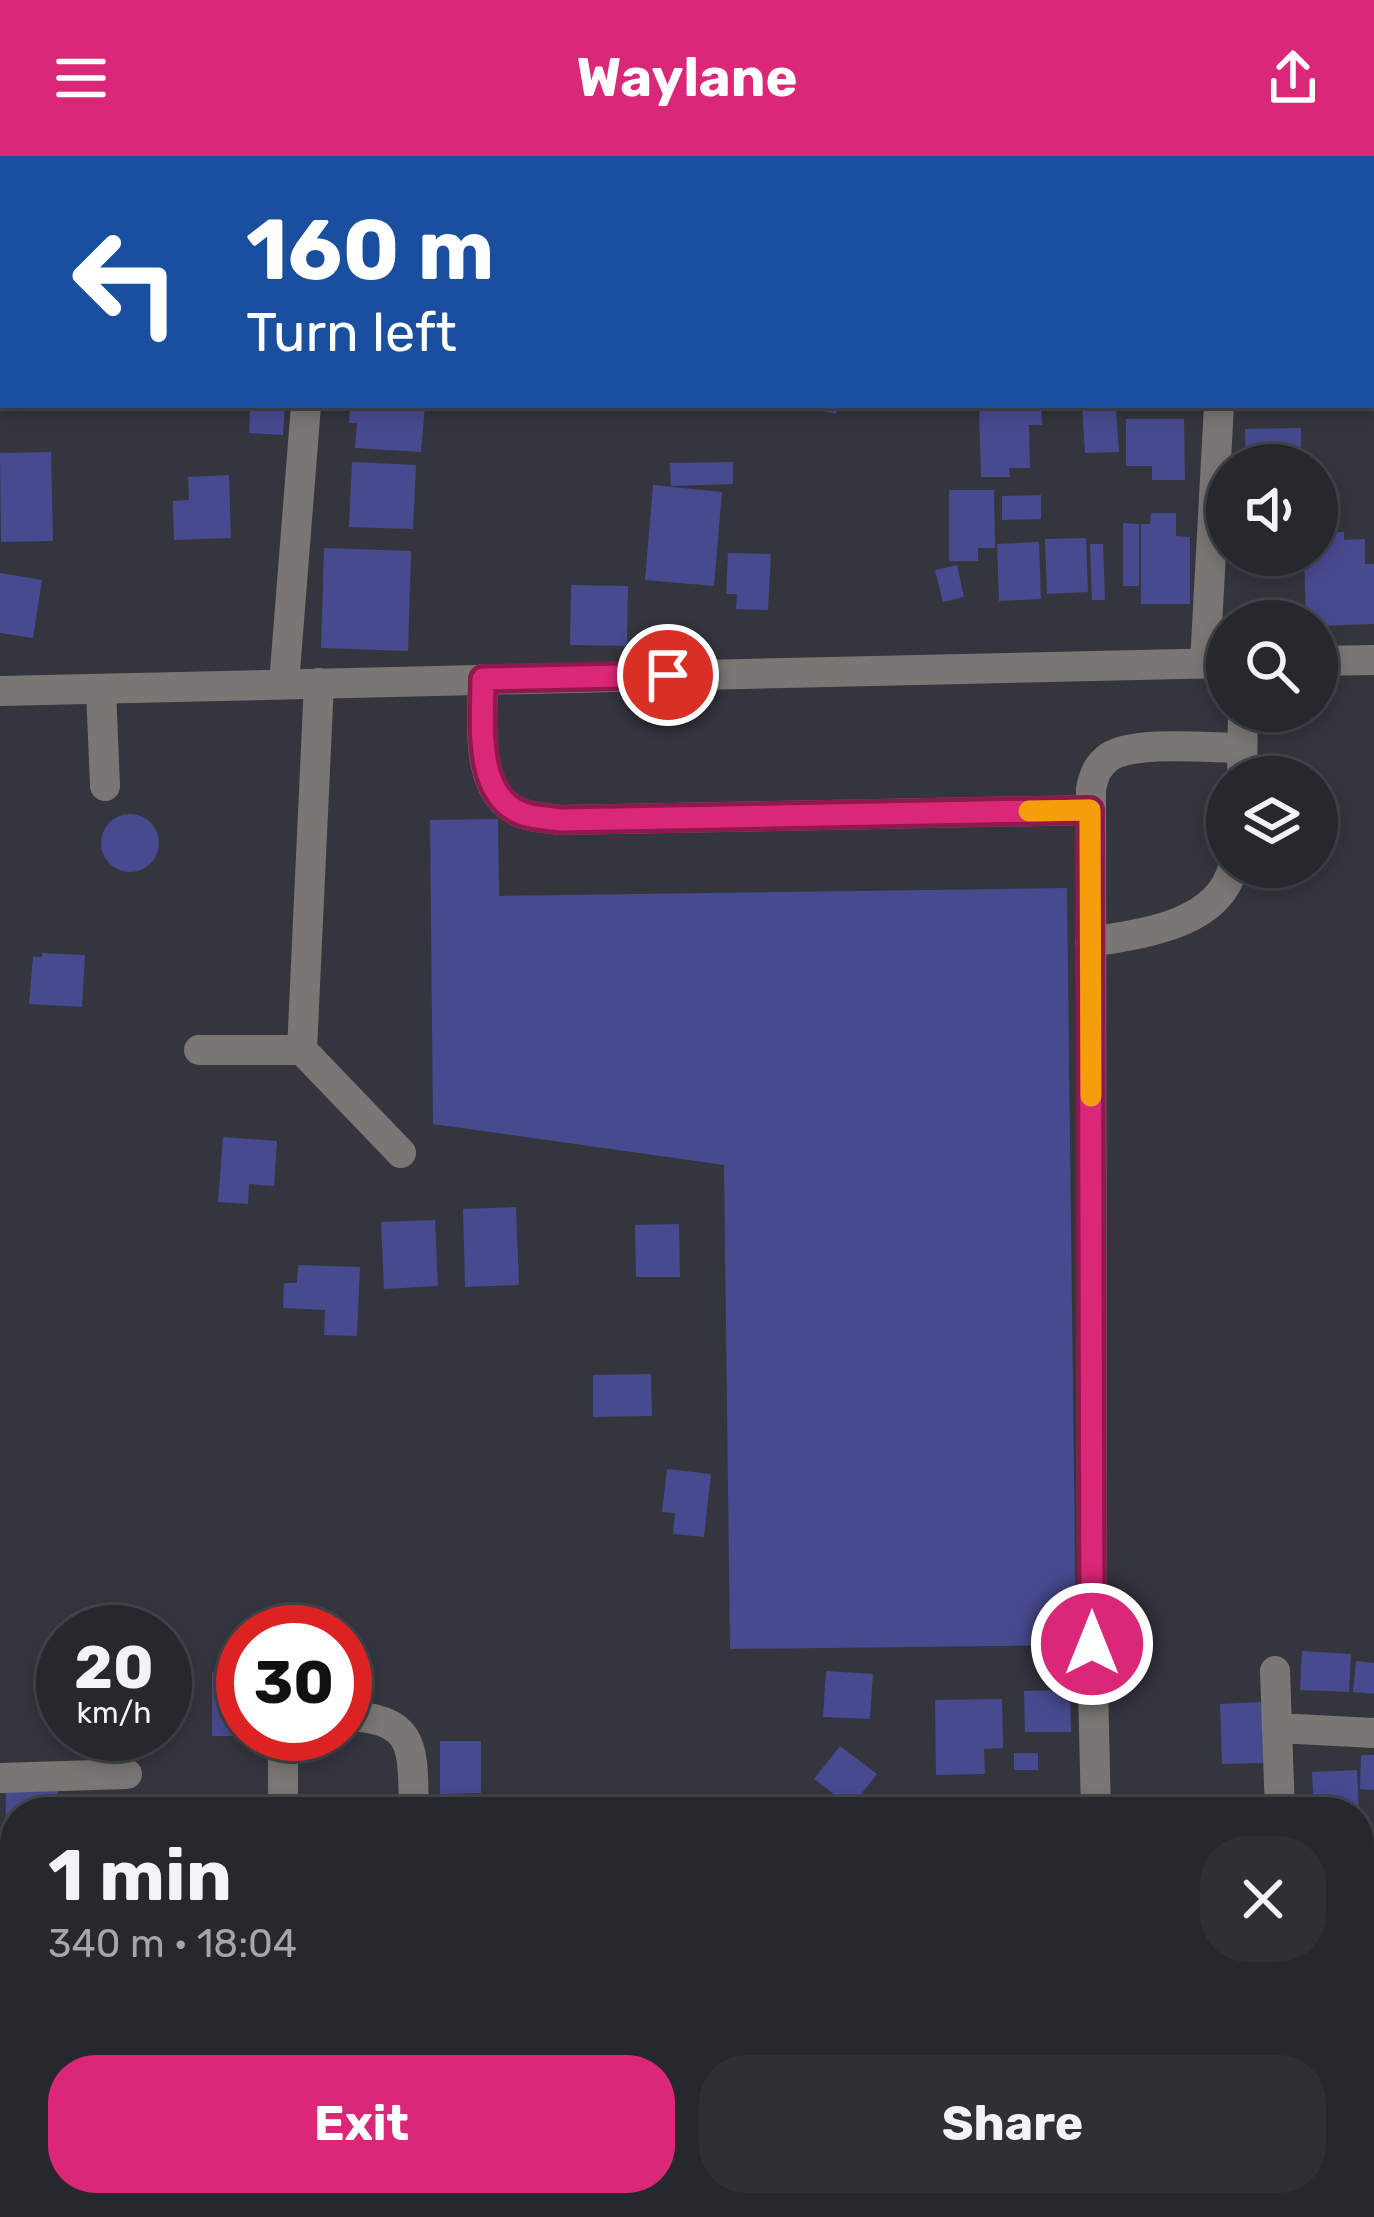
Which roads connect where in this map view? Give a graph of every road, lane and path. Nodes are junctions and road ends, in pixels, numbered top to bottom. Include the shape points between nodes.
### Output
1 (306, 408) edge
2 (1219, 408) edge
3 (1217, 600) edge
4 (1374, 660) edge
5 (1338, 661) edge
6 (1206, 663) edge
7 (483, 679) junction
8 (319, 683) junction
9 (284, 684) junction
10 (101, 688) junction
11 (0, 691) edge
12 (1206, 758) edge
13 (105, 786) dead end
14 (1090, 810) junction
15 (1222, 888) edge
16 (1090, 942) junction
17 (199, 1050) dead end
18 (302, 1050) junction
19 (400, 1153) dead end
20 (1275, 1671) dead end
21 (372, 1718) edge
22 (1277, 1729) junction
23 (1374, 1733) edge
24 (285, 1761) edge
25 (127, 1774) dead end
26 (0, 1778) edge
27 (284, 1797) edge
28 (414, 1797) edge
29 (1096, 1797) edge
30 (1279, 1797) edge

1 - 9 street
2 - 3 street
4 - 5 street
6 - 7 street
7 - 8 street
7 - 14 street via 489,776 501,801 523,814 560,820
8 - 9 street
8 - 18 street
9 - 10 street
10 - 11 street
10 - 13 street
12 - 14 street via 1137,749 1112,755 1096,770
14 - 16 street
15 - 16 street via 1200,912 1154,932
16 - 29 street
17 - 18 street
18 - 19 street
20 - 22 street
21 - 28 street via 405,1734
22 - 23 street
22 - 30 street
24 - 27 street
25 - 26 street

